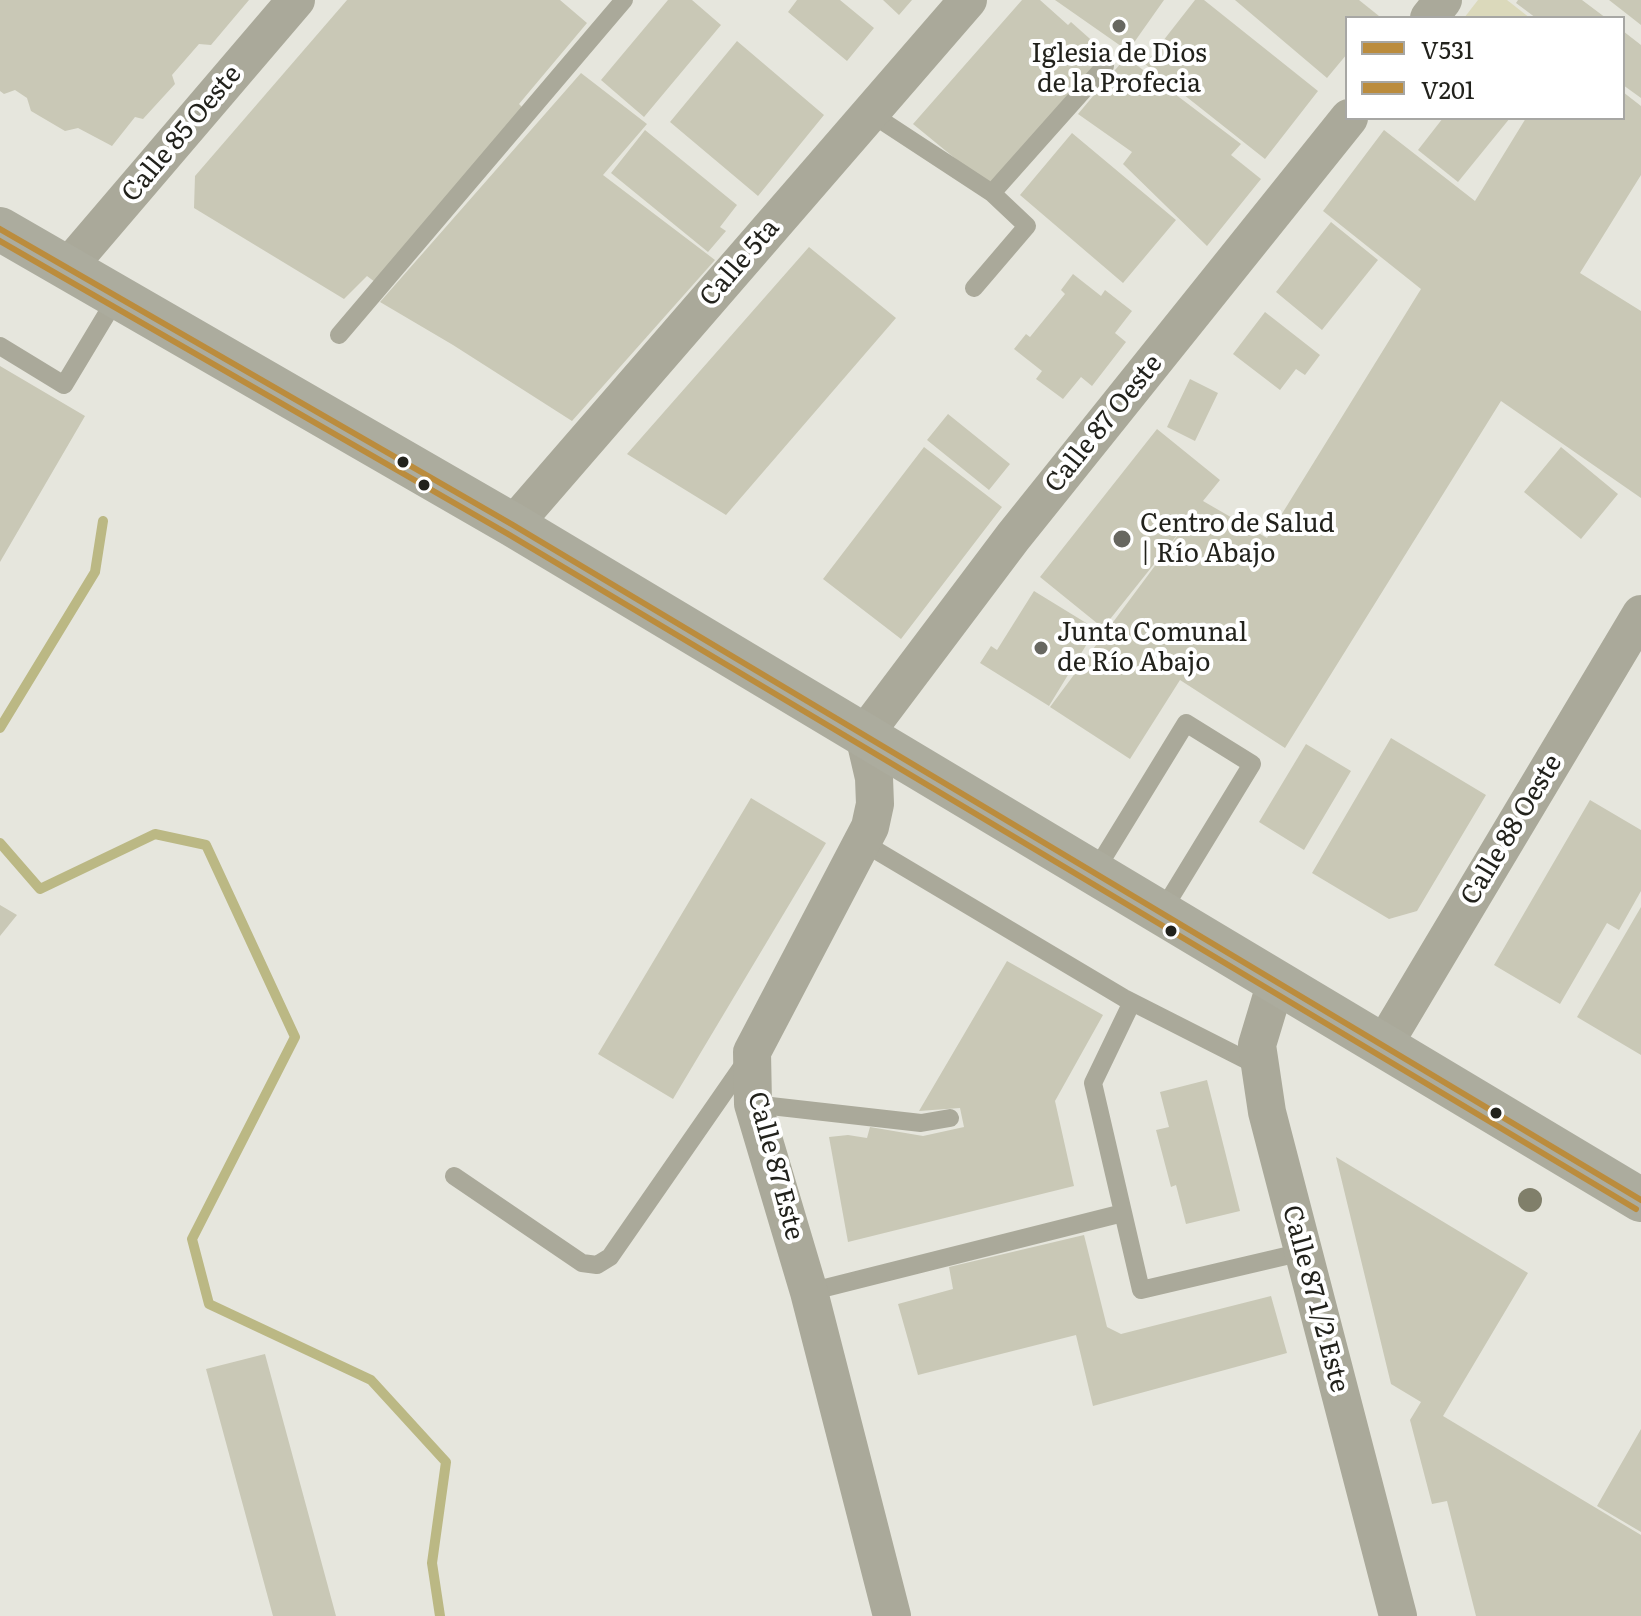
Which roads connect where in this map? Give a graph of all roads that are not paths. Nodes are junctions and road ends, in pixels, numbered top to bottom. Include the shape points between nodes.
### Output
1 (296, 0) edge
2 (624, 0) edge
3 (968, 0) edge
4 (1443, 0) edge
5 (1431, 16) edge
6 (1105, 66) dead end
7 (870, 113) junction
8 (1347, 120) edge
9 (992, 193) junction
10 (0, 229) edge
11 (67, 268) junction
12 (974, 288) dead end
13 (117, 297) junction
14 (339, 335) dead end
15 (0, 346) edge
16 (513, 525) junction
17 (1641, 614) edge
18 (864, 735) junction
19 (862, 842) junction
20 (1094, 873) junction
21 (1161, 913) junction
22 (1276, 982) junction
23 (1132, 1002) junction
24 (1383, 1046) junction
25 (752, 1052) junction
26 (1260, 1067) junction
27 (753, 1104) junction
28 (950, 1118) dead end
29 (454, 1176) dead end
30 (1641, 1200) edge
31 (1123, 1213) junction
32 (1303, 1252) junction
33 (809, 1292) junction
34 (892, 1616) edge
35 (1398, 1616) edge

1 - 11 street, Calle 85 Oeste
2 - 14 lane
3 - 7 street, Calle 5ta
4 - 5 street
6 - 9 lane
7 - 9 lane
7 - 16 street, Calle 5ta
8 - 18 street, Calle 87 Oeste via 1013,537
9 - 12 lane via 1027,226
10 - 11 main road
11 - 13 main road
13 - 15 lane via 64,385
13 - 16 main road
16 - 18 main road
17 - 24 street, Calle 88 Oeste
18 - 19 street, Calle 87 Este via 875,804
18 - 20 main road
19 - 23 lane
19 - 25 street, Calle 87 Este
20 - 21 main road
20 - 21 lane via 1186,723 1252,764
21 - 22 main road
22 - 24 main road
22 - 26 street, Calle 87 1/2 Este via 1257,1045
23 - 26 lane
23 - 31 lane via 1093,1083
24 - 30 main road
25 - 27 street, Calle 87 Este
25 - 29 lane via 610,1257 597,1265 582,1263
26 - 32 street, Calle 87 1/2 Este
27 - 28 lane via 921,1123
27 - 33 street, Calle 87 Este
31 - 32 lane via 1141,1290
31 - 33 lane
32 - 35 street, Calle 87 1/2 Este
33 - 34 street, Calle 87 Este

